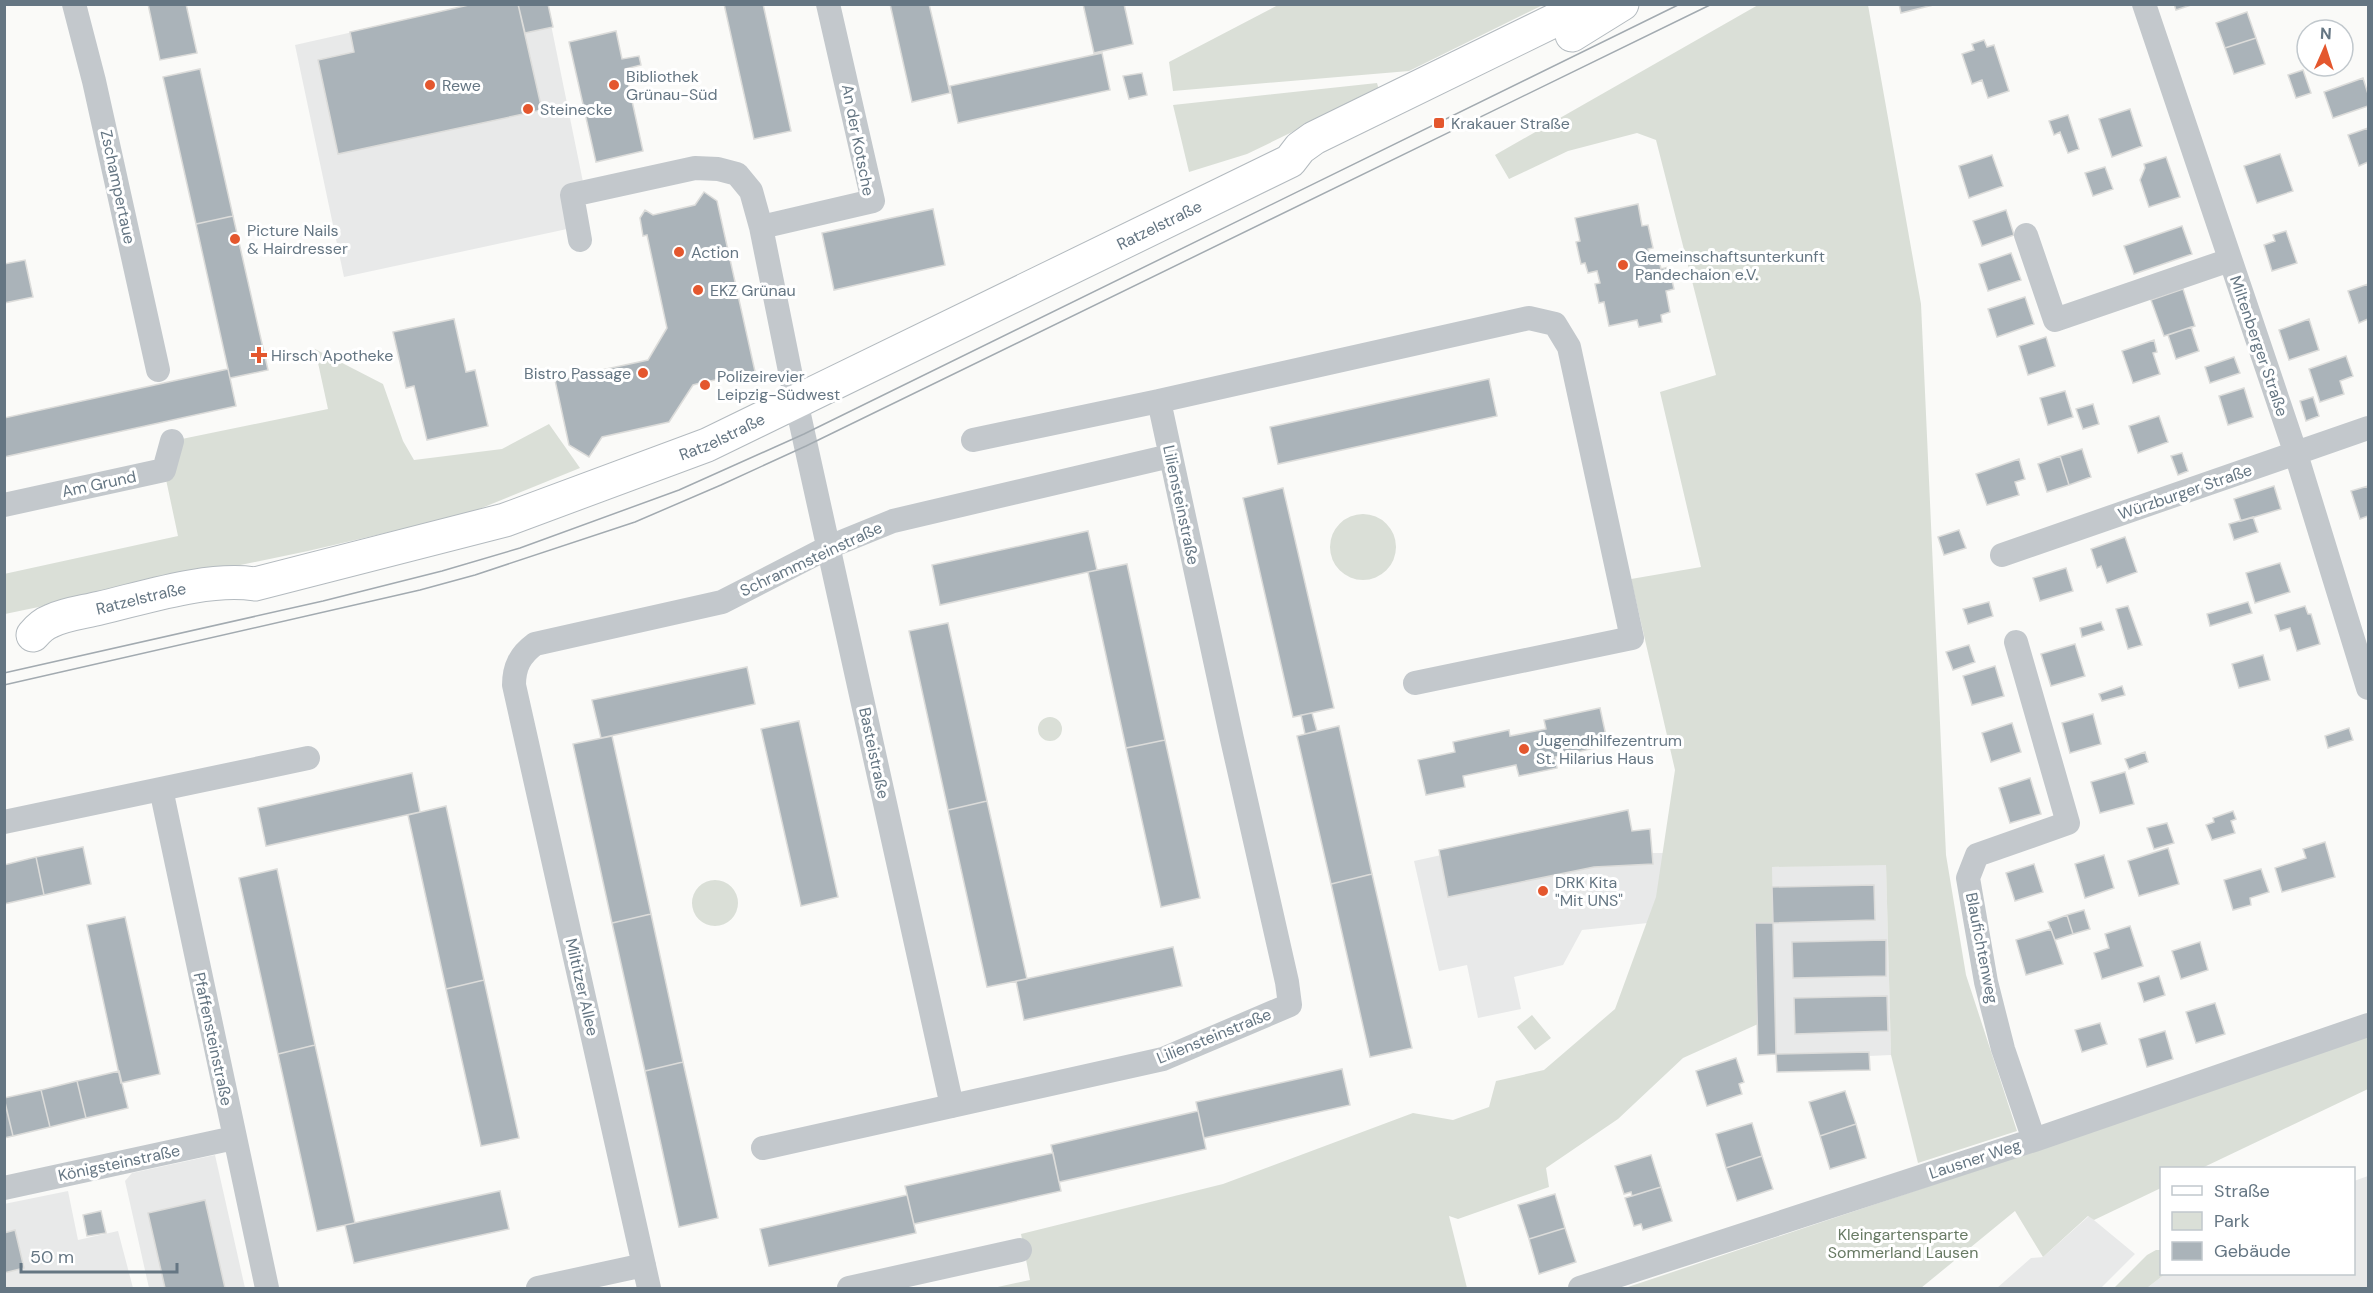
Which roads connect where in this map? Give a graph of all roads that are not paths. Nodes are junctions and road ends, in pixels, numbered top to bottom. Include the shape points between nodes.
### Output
1 (74, 4) edge
2 (828, 4) edge
3 (1588, 4) edge
4 (1622, 4) edge
5 (2144, 4) edge
6 (1290, 160) junction
7 (761, 227) junction
8 (2026, 235) dead end
9 (580, 240) dead end
10 (2230, 260) junction
11 (158, 370) dead end
12 (796, 401) junction
13 (1159, 401) junction
14 (2368, 428) edge
15 (973, 440) dead end
16 (172, 441) dead end
17 (2296, 454) junction
18 (1170, 456) junction
19 (4, 505) edge
20 (830, 547) junction
21 (2002, 555) dead end
22 (19, 638) edge
23 (2016, 642) dead end
24 (1415, 683) dead end
25 (514, 685) joint
26 (2368, 688) edge
27 (308, 758) dead end
28 (160, 789) junction
29 (4, 822) edge
30 (2368, 1025) edge
31 (952, 1106) junction
32 (234, 1138) junction
33 (2034, 1140) junction
34 (763, 1148) dead end
35 (4, 1188) edge
36 (1020, 1250) dead end
37 (644, 1264) junction
38 (267, 1288) edge
39 (538, 1288) edge
40 (649, 1288) edge
41 (849, 1288) edge
42 (1580, 1288) edge

1 - 11 street, Zschampertaue
2 - 7 street, An der Kotsche via 873,201
3 - 6 main road, Ratzelstraße via 1314,138
4 - 6 main road, Ratzelstraße via 1580,31 1342,147 1303,161
5 - 10 street, Miltenberger Straße
6 - 12 main road, Ratzelstraße
7 - 9 street via 751,191 738,174 695,168 572,195
7 - 12 street
8 - 10 street via 2055,320
10 - 17 street, Miltenberger Straße
12 - 20 street, Basteistraße
12 - 22 main road, Ratzelstraße via 707,445 505,520 255,584 241,595 62,636
13 - 15 street
13 - 18 street, Liliensteinstraße
13 - 24 street via 1528,318 1555,324 1569,347 1632,638
14 - 17 street, Würzburger Straße
16 - 19 street, Am Grund via 164,470
17 - 21 street, Würzburger Straße
17 - 26 street, Miltenberger Straße
18 - 20 street, Schrammsteinstraße via 893,521
18 - 31 street, Liliensteinstraße via 1290,1005 1163,1059
20 - 25 street, Schrammsteinstraße via 722,602 535,644 518,662
20 - 31 street, Basteistraße
23 - 33 street, Blaufichtenweg via 2068,823 1977,855 1968,878 1997,1027
25 - 37 street, Miltitzer Allee
27 - 28 street
28 - 29 street
28 - 32 street, Pfaffensteinstraße
30 - 33 street, Lausner Weg
31 - 34 street, Liliensteinstraße
32 - 35 street, Königsteinstraße
32 - 38 street, Pfaffensteinstraße
33 - 42 street, Lausner Weg
36 - 41 street
37 - 39 street
37 - 40 street, Miltitzer Allee

